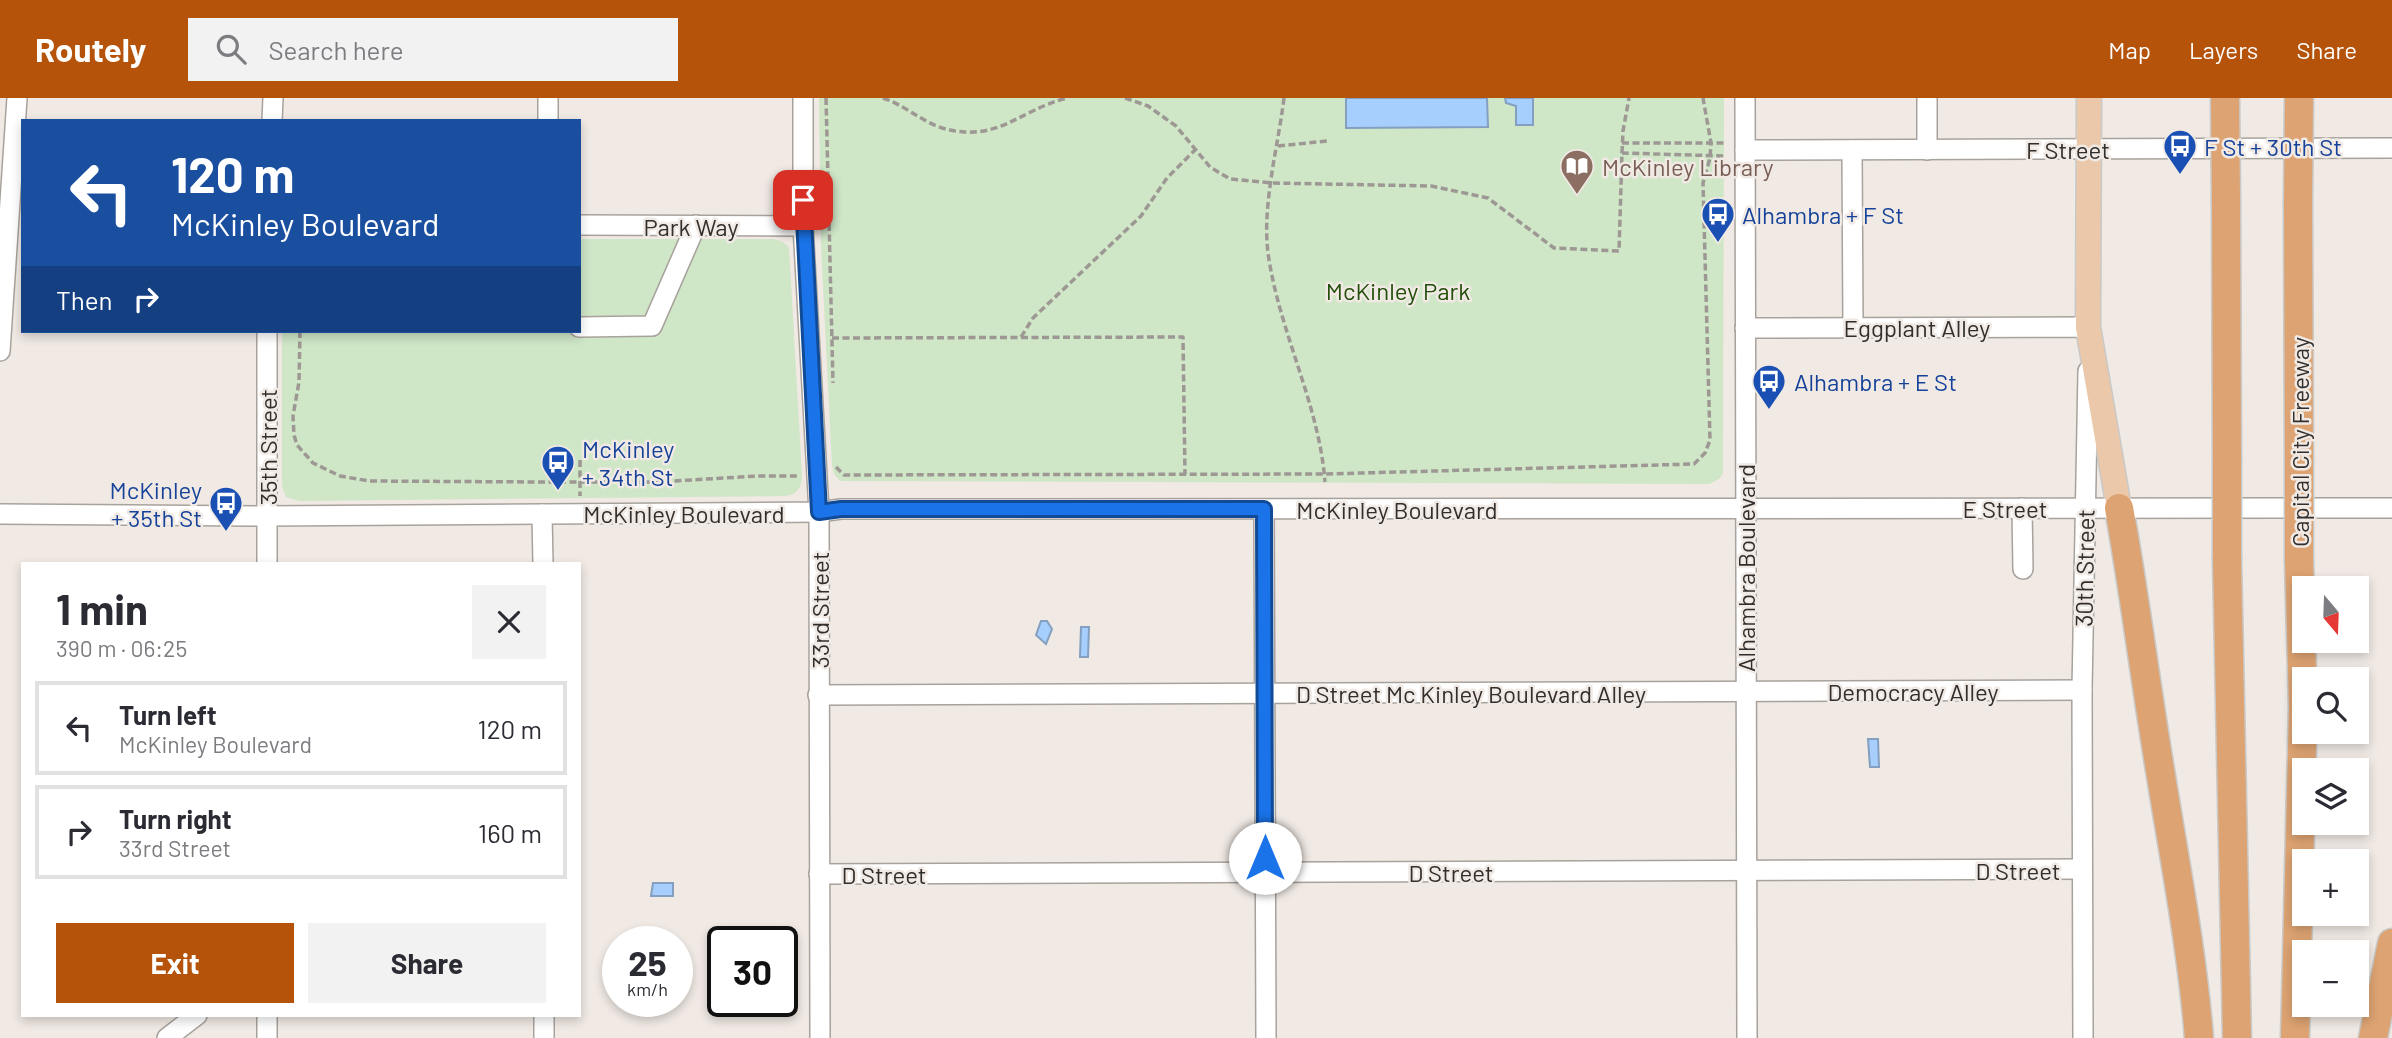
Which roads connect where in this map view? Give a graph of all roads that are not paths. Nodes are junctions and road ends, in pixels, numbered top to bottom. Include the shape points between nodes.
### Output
1 (17, 98) edge
2 (273, 98) edge
3 (548, 98) edge
4 (803, 98) edge
5 (1745, 98) edge
6 (1927, 98) edge
7 (2089, 98) edge
8 (2225, 98) edge
9 (2299, 98) edge
10 (272, 119) edge
11 (548, 119) edge
12 (2392, 148) edge
13 (2089, 149) junction
14 (1745, 150) junction
15 (1852, 150) junction
16 (1927, 150) junction
17 (16, 223) edge
18 (581, 225) edge
19 (696, 225) junction
20 (803, 226) junction
21 (581, 327) edge
22 (1853, 327) junction
23 (2088, 327) junction
24 (1745, 328) junction
25 (267, 333) edge
26 (0, 351) edge
27 (2022, 508) junction
28 (2086, 508) junction
29 (2119, 508) junction
30 (2392, 508) edge
31 (1264, 509) junction
32 (1745, 509) junction
33 (819, 512) junction
34 (0, 514) edge
35 (542, 514) junction
36 (267, 516) junction
37 (267, 562) edge
38 (543, 562) edge
39 (2023, 569) dead end
40 (2082, 690) junction
41 (1745, 692) junction
42 (1265, 693) junction
43 (818, 695) junction
44 (2082, 869) junction
45 (1746, 871) junction
46 (1265, 873) junction
47 (819, 874) junction
48 (2392, 943) edge
49 (194, 1017) edge
50 (267, 1017) edge
51 (544, 1017) edge
52 (167, 1038) edge
53 (267, 1038) edge
54 (544, 1038) edge
55 (820, 1038) edge
56 (1266, 1038) edge
57 (1746, 1038) edge
58 (2083, 1038) edge
59 (2199, 1038) edge
60 (2237, 1038) edge
61 (2295, 1038) edge
62 (2373, 1038) edge

1 - 17 street
2 - 10 street
3 - 11 street
4 - 20 street, 33rd Street
5 - 14 street, Alhambra Boulevard
6 - 16 street
7 - 13 main road, 30th Street
8 - 60 highway, bridge via 2227,561
9 - 61 highway, Capital City Freeway, bridge via 2303,707
12 - 13 street, F Street
13 - 16 street, F Street
13 - 23 main road, 30th Street
14 - 15 street, F Street
14 - 24 street, Alhambra Boulevard
15 - 16 street, F Street
15 - 22 street
17 - 26 street
18 - 19 street, Park Way
19 - 20 street, Park Way
19 - 21 street via 652,326
20 - 33 street, 33rd Street
22 - 23 street, Eggplant Alley
22 - 24 street, Eggplant Alley
23 - 28 street, 30th Street
23 - 29 main road
24 - 32 street, Alhambra Boulevard
25 - 36 street, 35th Street
27 - 28 street, E Street
27 - 32 street, E Street
27 - 39 street
28 - 29 street, E Street
28 - 40 street, 30th Street
29 - 30 street, E Street
29 - 59 highway via 2195,985
31 - 32 street, McKinley Boulevard
31 - 33 street, McKinley Boulevard
31 - 42 street
32 - 41 street, Alhambra Boulevard
33 - 35 street, McKinley Boulevard
33 - 43 street, 33rd Street
34 - 36 street, McKinley Boulevard
35 - 36 street, McKinley Boulevard
35 - 38 street
36 - 37 street, 35th Street
40 - 41 street, Democracy Alley
40 - 44 street, 30th Street
41 - 42 street, D Street Mc Kinley Boulevard Alley
41 - 45 street, Alhambra Boulevard
42 - 43 street, D Street Mc Kinley Boulevard Alley
42 - 46 street
43 - 47 street, 33rd Street
44 - 45 street, D Street
44 - 58 street, 30th Street
45 - 46 street, D Street
45 - 57 street, Alhambra Boulevard
46 - 47 street, D Street
46 - 56 street
47 - 55 street, 33rd Street
48 - 62 highway
49 - 52 street
50 - 53 street
51 - 54 street

